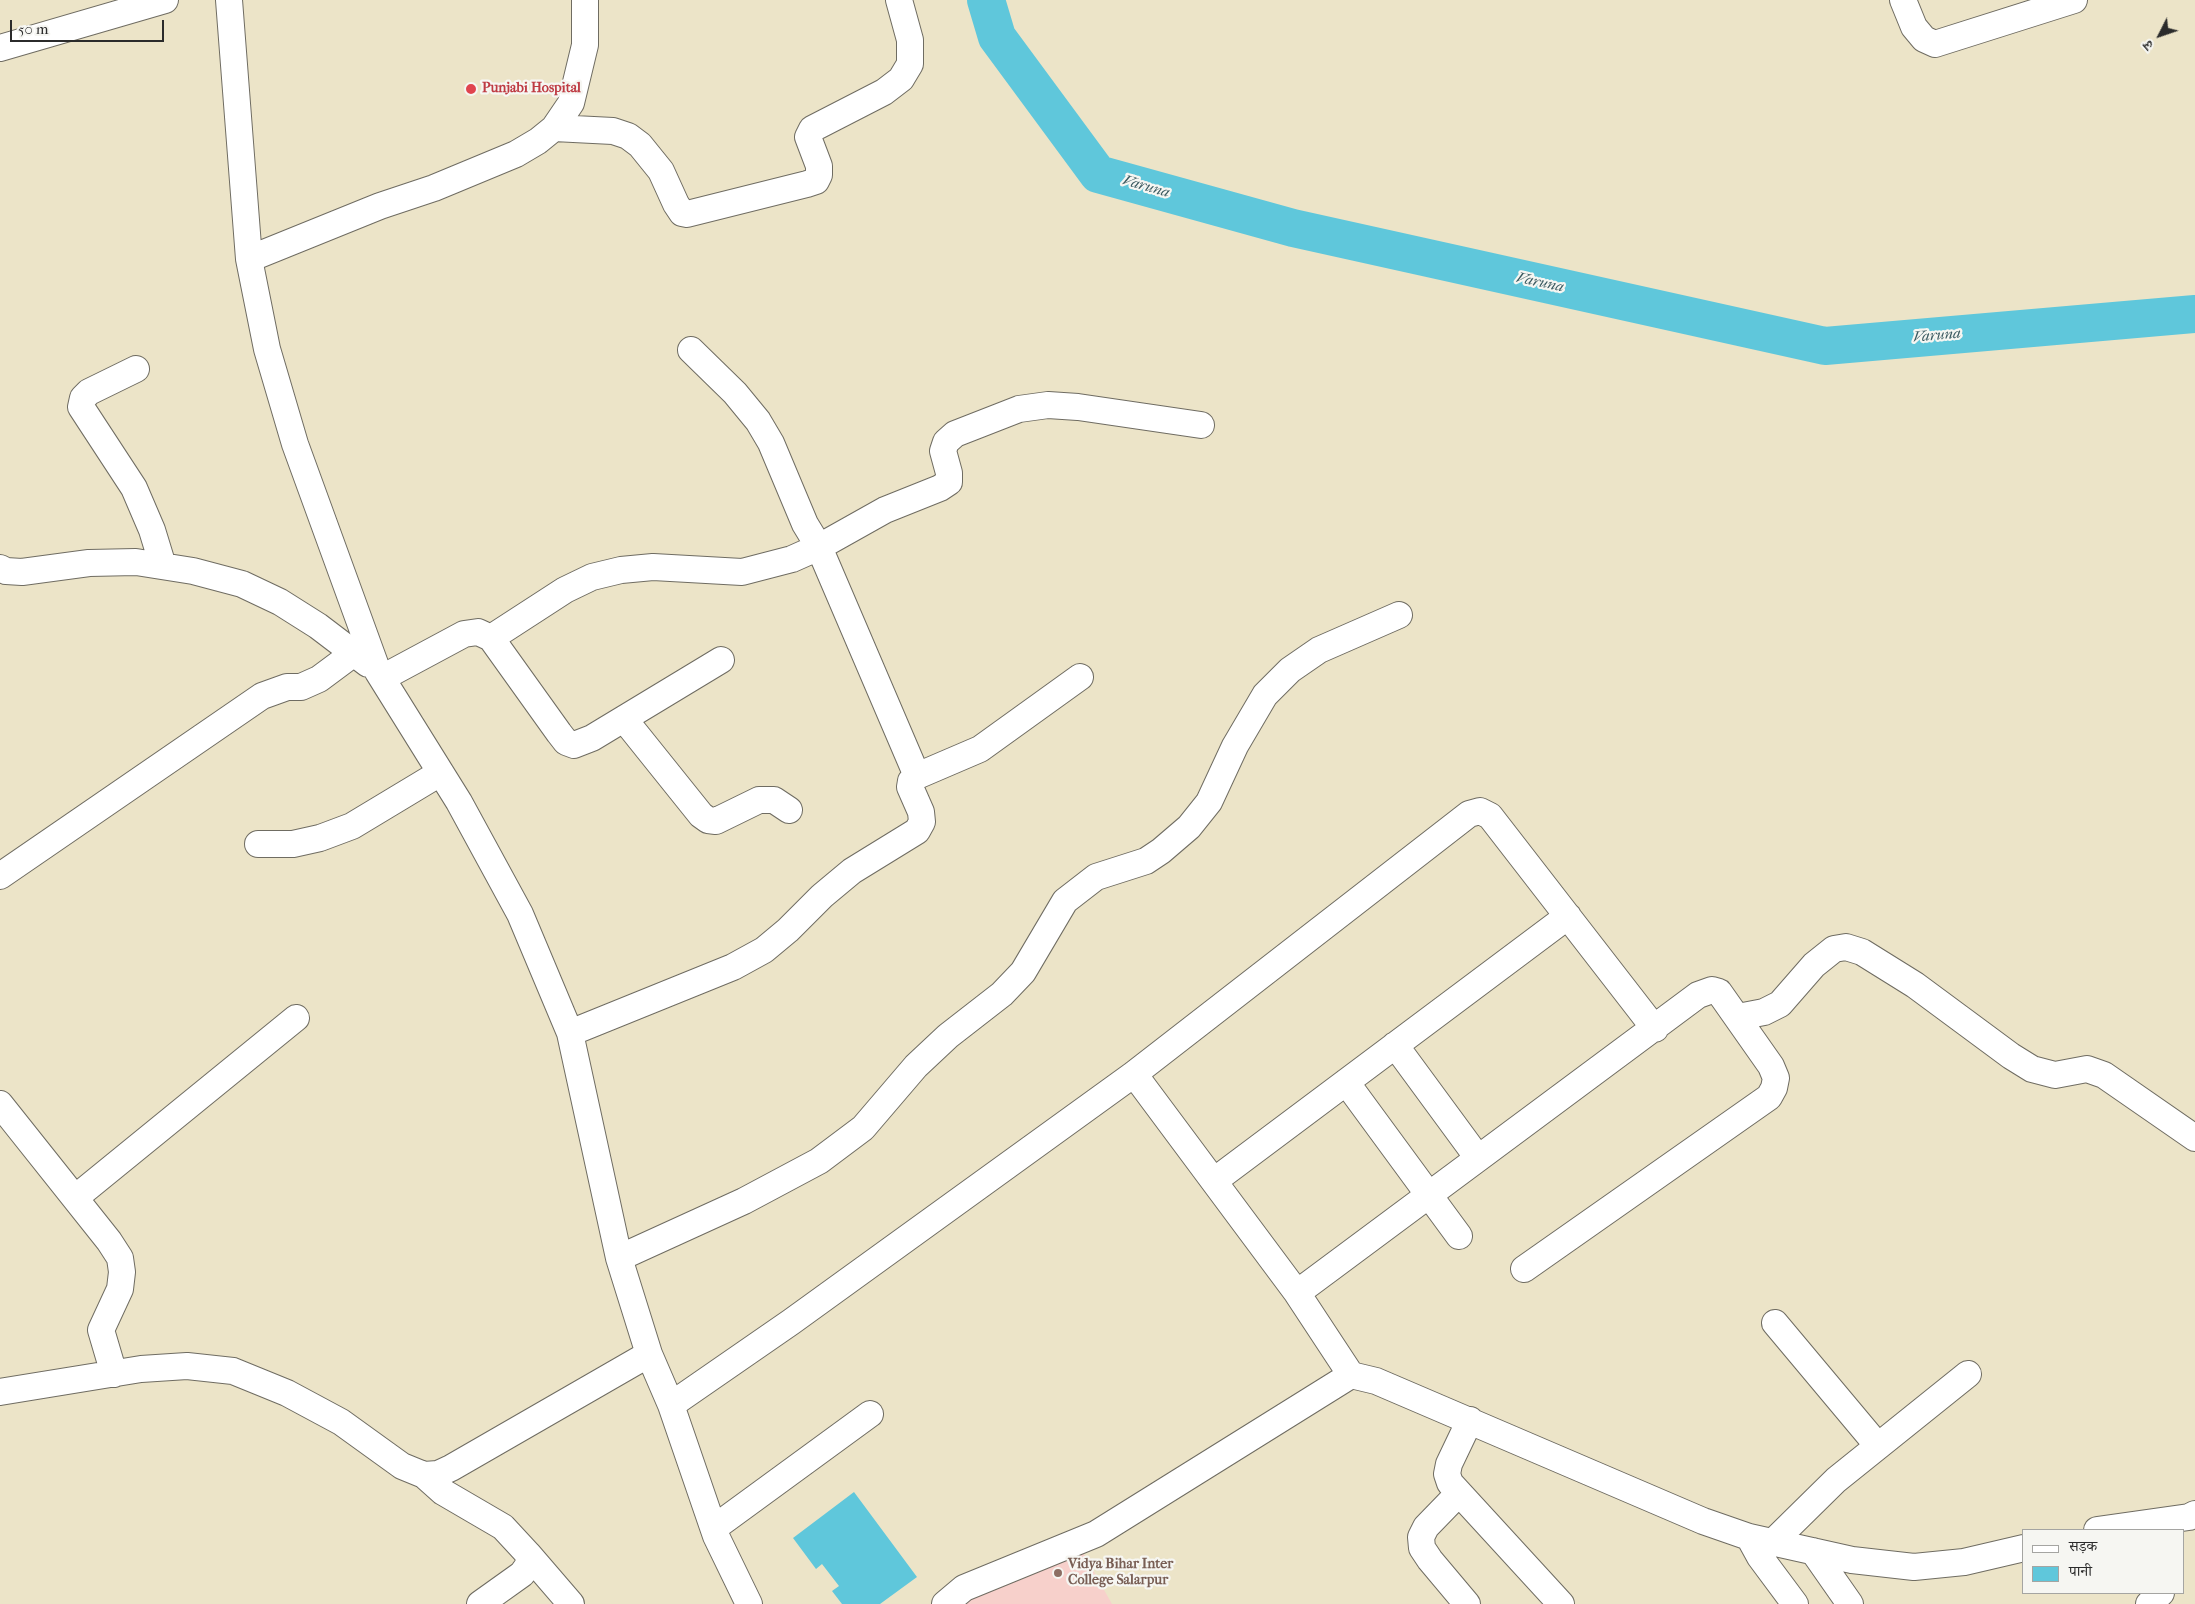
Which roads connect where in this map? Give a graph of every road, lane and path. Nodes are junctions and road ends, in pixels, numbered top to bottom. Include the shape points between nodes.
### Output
1 (165, 0) edge
2 (229, 0) edge
3 (585, 0) edge
4 (899, 0) edge
5 (1903, 0) edge
6 (2074, 0) edge
7 (0, 48) edge
8 (554, 128) junction
9 (249, 260) junction
10 (691, 350) dead end
11 (136, 369) dead end
12 (1201, 425) dead end
13 (819, 547) junction
14 (163, 566) junction
15 (0, 568) edge
16 (1399, 615) dead end
17 (491, 638) junction
18 (354, 654) junction
19 (721, 660) dead end
20 (380, 675) junction
21 (1080, 677) dead end
22 (624, 719) junction
23 (440, 773) junction
24 (917, 776) junction
25 (789, 810) dead end
26 (258, 844) dead end
27 (0, 876) edge
28 (1568, 916) junction
29 (1738, 1017) junction
30 (296, 1018) dead end
31 (1655, 1029) junction
32 (570, 1033) junction
33 (1395, 1045) junction
34 (1134, 1074) junction
35 (1346, 1082) junction
36 (0, 1104) edge
37 (2195, 1138) edge
38 (1478, 1158) junction
39 (1214, 1182) junction
40 (1428, 1195) junction
41 (75, 1198) junction
42 (1459, 1236) dead end
43 (619, 1258) junction
44 (1524, 1269) dead end
45 (1298, 1293) junction
46 (1775, 1323) dead end
47 (649, 1354) junction
48 (114, 1374) junction
49 (1968, 1374) dead end
50 (1351, 1375) junction
51 (0, 1392) edge
52 (671, 1405) junction
53 (870, 1414) dead end
54 (1470, 1420) junction
55 (1878, 1446) junction
56 (424, 1474) junction
57 (1459, 1492) junction
58 (2189, 1523) edge
59 (714, 1528) junction
60 (2110, 1529) edge
61 (1761, 1539) junction
62 (2022, 1548) edge
63 (1813, 1551) junction
64 (528, 1554) junction
65 (2159, 1594) edge
66 (480, 1604) edge
67 (571, 1604) edge
68 (749, 1604) edge
69 (944, 1604) edge
70 (1467, 1604) edge
71 (1561, 1604) edge
72 (1795, 1604) edge
73 (1850, 1604) edge
74 (2149, 1604) edge

1 - 7 street
2 - 9 street
3 - 8 street via 585,46 571,103
4 - 8 street via 910,40 910,64 901,79 884,92 812,130 808,137 819,166 816,181 687,214 676,204 660,171 628,136 614,131
5 - 6 street via 1914,28 1924,39 1935,44
8 - 9 street via 516,154
9 - 20 street via 267,349 295,444
10 - 13 street via 758,421 784,471 805,524
11 - 14 street via 89,392 81,407 134,488
12 - 13 street via 1078,407 1048,405 1019,409 955,434 946,442 944,451 949,482 885,510
13 - 17 street via 792,559 742,572 653,567 592,577 565,590
13 - 24 street
14 - 15 street via 136,562 89,563 22,572
14 - 18 street via 242,584 280,602
16 - 43 street via 1319,650 1290,670 1265,695 1235,746 1209,802 1189,827 1146,861 1096,877 1065,901 1023,972 1002,994 916,1066 864,1128 819,1161 744,1202
17 - 20 street via 478,632 464,634
17 - 22 street via 566,742 574,745 583,743
18 - 20 street
18 - 27 street via 320,679 301,687 275,691 247,705
19 - 22 street
20 - 23 street
21 - 24 street via 980,750
22 - 25 street via 708,820 716,821 759,800 774,800
23 - 26 street via 352,826 302,842
23 - 32 street via 520,914
24 - 32 street via 910,786 921,812 922,822 917,831 852,871 764,950 733,967
28 - 31 street
28 - 33 street
28 - 34 street via 1490,816 1480,811 1469,814
29 - 31 street via 1719,992 1712,990 1698,995
29 - 37 street via 1764,1012 1780,1004 1814,965 1834,949 1846,947 1862,952 1915,986 2032,1069 2055,1075 2086,1069 2104,1075
29 - 44 street via 1776,1078 1769,1097
30 - 41 street
31 - 38 street
32 - 43 street
33 - 35 street
33 - 38 street
34 - 39 street
34 - 52 street
35 - 39 street
35 - 40 street
36 - 41 street
38 - 40 street
39 - 45 street
40 - 42 street
40 - 45 street
41 - 48 street via 120,1258 120,1288 101,1330
43 - 47 street
45 - 50 street
46 - 55 street
47 - 52 street
47 - 56 street via 451,1468 438,1474
48 - 51 street
48 - 56 street via 187,1366 233,1371 287,1393 333,1417 402,1466
49 - 55 street
50 - 54 street via 1376,1381
50 - 69 street via 1096,1534 964,1588
52 - 59 street
53 - 59 street
54 - 57 street via 1447,1474
54 - 61 street via 1703,1521
55 - 61 street
56 - 64 street via 443,1492 503,1527
57 - 70 street via 1426,1527 1421,1537 1422,1548 1430,1560
57 - 71 street
58 - 60 street
59 - 68 street
61 - 63 street
61 - 72 street via 1760,1557
62 - 63 street via 1964,1562 1914,1567 1852,1560
63 - 73 street
64 - 66 street via 529,1564 522,1574
64 - 67 street
65 - 74 street

